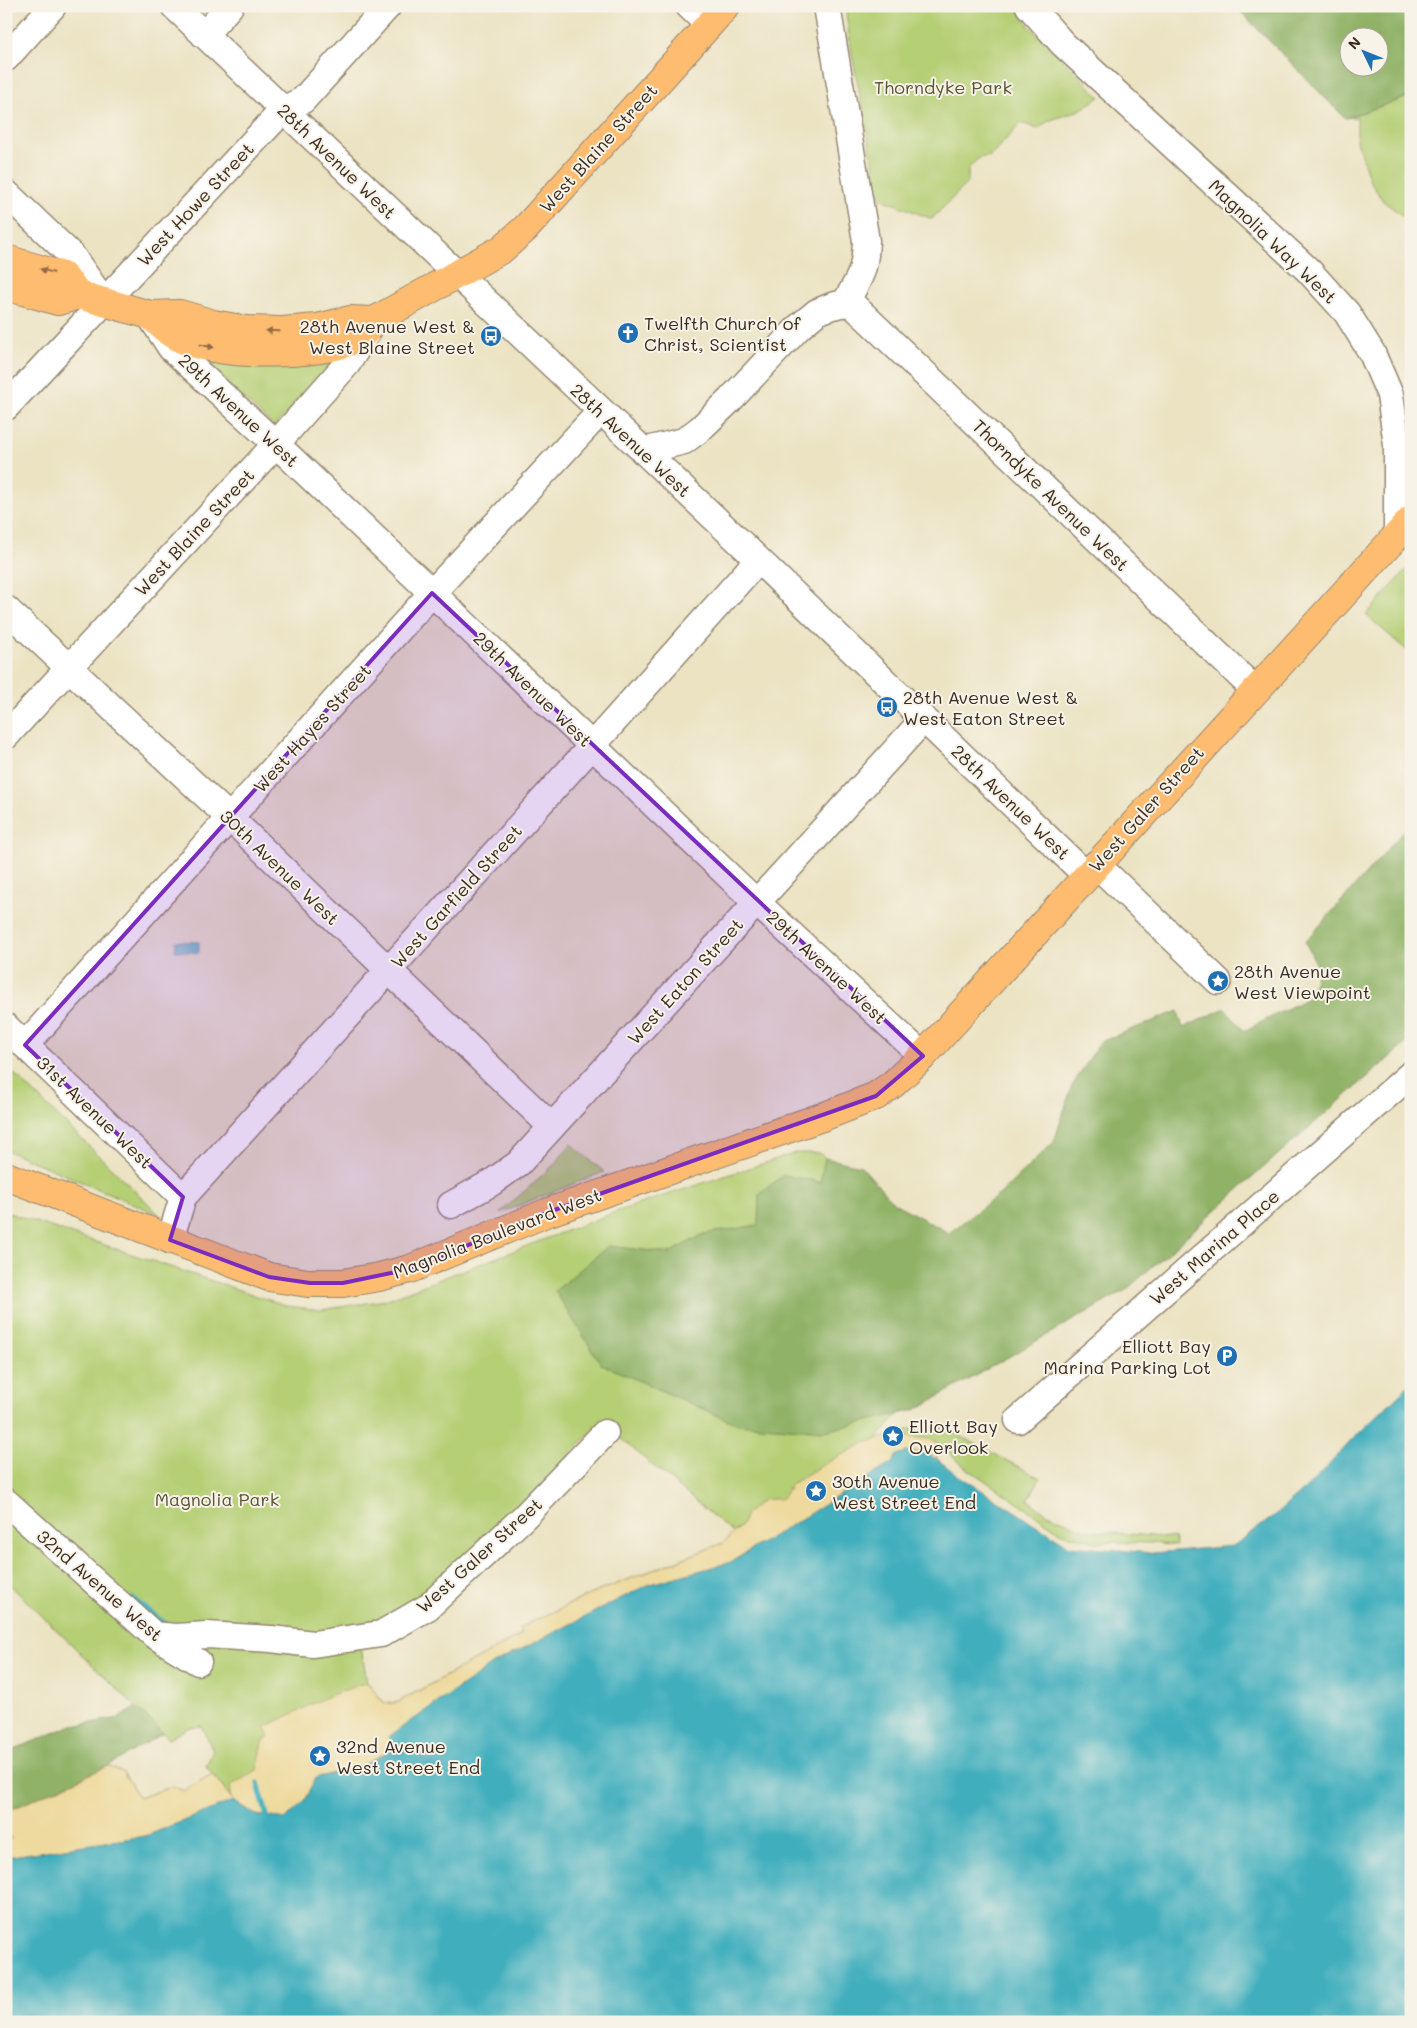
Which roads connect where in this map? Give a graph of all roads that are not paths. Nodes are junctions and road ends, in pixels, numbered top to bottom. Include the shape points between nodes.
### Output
1 (53, 6) edge
2 (174, 6) edge
3 (230, 6) edge
4 (388, 6) edge
5 (689, 6) edge
6 (827, 6) edge
7 (1029, 6) edge
8 (718, 16) edge
9 (204, 35) junction
10 (6, 58) edge
11 (283, 110) junction
12 (6, 193) edge
13 (6, 259) edge
14 (456, 275) junction
15 (6, 286) edge
16 (91, 299) junction
17 (845, 303) junction
18 (150, 315) junction
19 (374, 321) junction
20 (6, 407) edge
21 (600, 412) junction
22 (276, 444) junction
23 (643, 451) junction
24 (1404, 528) edge
25 (758, 560) junction
26 (432, 593) junction
27 (6, 609) edge
28 (68, 668) junction
29 (1255, 690) junction
30 (924, 718) junction
31 (6, 736) edge
32 (592, 745) junction
33 (230, 818) junction
34 (1091, 870) junction
35 (756, 902) junction
36 (389, 970) junction
37 (1218, 981) dead end
38 (6, 1027) edge
39 (25, 1046) junction
40 (923, 1056) junction
41 (1411, 1074) edge
42 (896, 1082) joint
43 (552, 1127) junction
44 (6, 1176) edge
45 (183, 1197) junction
46 (451, 1205) dead end
47 (170, 1240) junction
48 (1018, 1420) dead end
49 (605, 1433) dead end
50 (6, 1502) edge
51 (154, 1635) junction
52 (198, 1662) dead end

1 - 10 street
2 - 9 street, 28th Avenue West
3 - 9 street
4 - 11 street, West Howe Street via 303,100
5 - 8 street
6 - 17 street via 862,214 845,268
7 - 24 street, Magnolia Way West via 1063,44 1308,270 1347,313 1372,353 1390,396
8 - 14 main road, West Blaine Street via 525,229 502,249
9 - 11 street, 28th Avenue West
11 - 14 street, 28th Avenue West
11 - 16 street, West Howe Street
12 - 16 street via 72,256
16 -> 13 main road via 63,276
14 - 19 main road, West Blaine Street
14 - 21 street, 28th Avenue West
15 - 16 main road via 58,301
16 - 18 main road
16 - 20 street, West Howe Street
17 - 23 street via 820,310 803,322 730,400 692,435
17 - 29 street, Thorndyke Avenue West via 861,311
18 - 19 main road via 180,314 247,330 282,331 350,320
18 - 22 street, 29th Avenue West via 171,348
19 - 22 street, West Blaine Street via 348,364
21 - 23 street, 28th Avenue West
21 - 26 street, West Hayes Street
22 - 26 street, 29th Avenue West
22 - 28 street, West Blaine Street
23 - 25 street, 28th Avenue West
24 - 29 main road, West Galer Street
25 - 30 street, 28th Avenue West
25 - 32 street, West Garfield Street
26 - 32 street, 29th Avenue West
26 - 33 street, West Hayes Street
27 - 28 street, 30th Avenue West
28 - 31 street, West Blaine Street
28 - 33 street, 30th Avenue West
29 - 34 main road, West Galer Street
30 - 34 street, 28th Avenue West
30 - 35 street, West Eaton Street
32 - 35 street, 29th Avenue West
32 - 36 street, West Garfield Street
33 - 36 street, 30th Avenue West
33 - 39 street, West Hayes Street
34 - 37 street, 28th Avenue West
34 - 40 main road, West Galer Street
35 - 40 street, 29th Avenue West
35 - 43 street, West Eaton Street
36 - 43 street, 30th Avenue West
36 - 45 street, West Garfield Street
38 - 39 street, 31st Avenue West
39 - 45 street, 31st Avenue West
40 - 42 main road, West Galer Street
41 - 48 street, West Marina Place
42 - 47 main road, Magnolia Boulevard West via 876,1096 825,1116 546,1213 410,1269 379,1277 343,1283 308,1283 269,1277
43 - 46 street, West Eaton Street via 519,1162 491,1183
44 - 47 main road, Magnolia Boulevard West
45 - 47 street, West Garfield Street
49 - 51 street, West Galer Street via 524,1517 428,1607 381,1634 313,1644 207,1634
50 - 51 street, 32nd Avenue West
51 - 52 street, 32nd Avenue West

